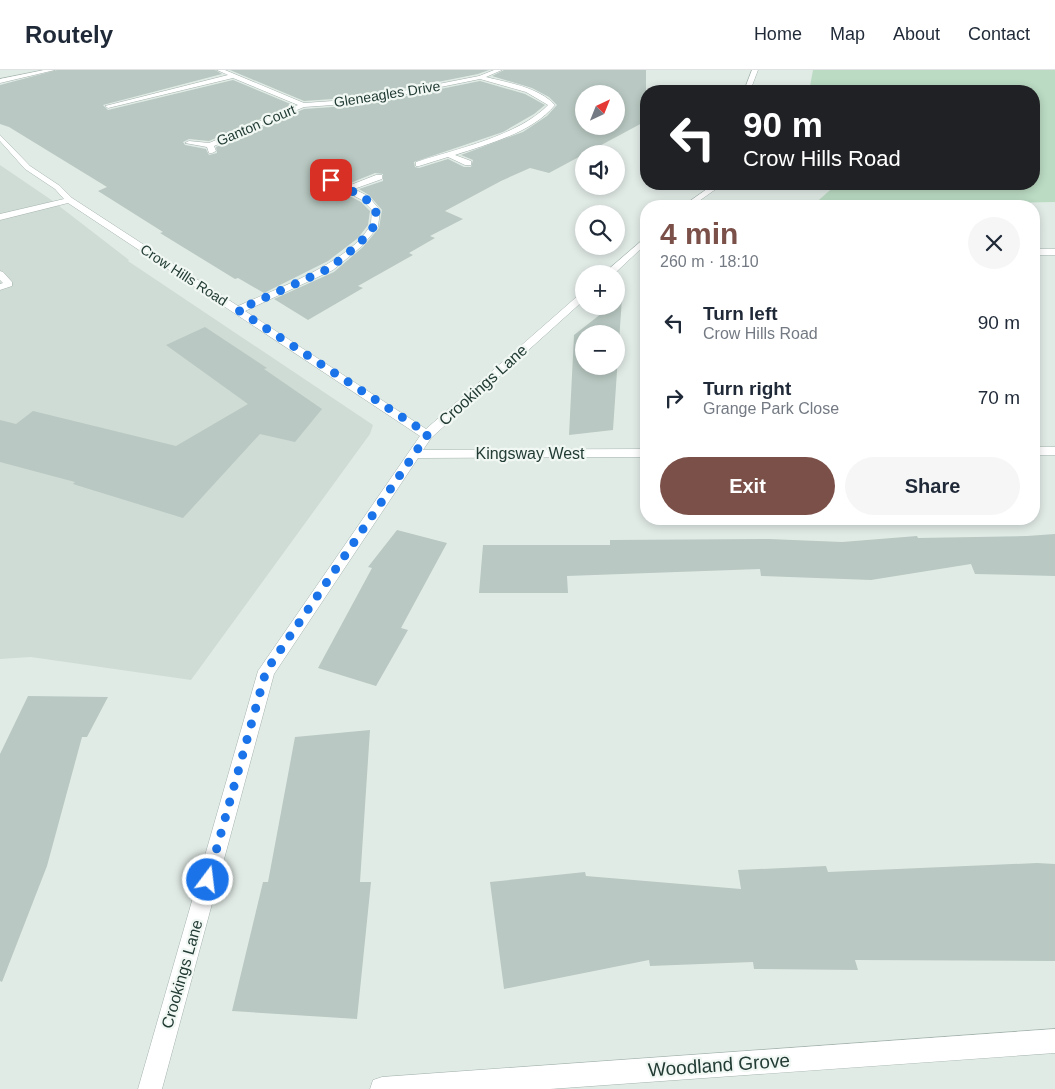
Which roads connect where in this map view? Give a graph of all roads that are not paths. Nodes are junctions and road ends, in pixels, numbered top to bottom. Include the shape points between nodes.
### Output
1 (52, 70) edge
2 (220, 70) edge
3 (499, 70) edge
4 (755, 70) edge
5 (232, 76) junction
6 (480, 77) junction
7 (0, 81) edge
8 (749, 85) edge
9 (121, 92) dead end
10 (135, 99) junction
11 (303, 105) junction
12 (108, 106) dead end
13 (0, 137) edge
14 (189, 143) dead end
15 (447, 154) junction
16 (468, 163) dead end
17 (419, 164) dead end
18 (379, 178) dead end
19 (331, 180) dead end
20 (348, 189) junction
21 (710, 190) edge
22 (68, 200) junction
23 (696, 200) edge
24 (0, 217) edge
25 (640, 245) edge
26 (1040, 252) edge
27 (1055, 252) edge
28 (618, 265) edge
29 (0, 274) edge
30 (0, 287) edge
31 (575, 303) edge
32 (238, 310) junction
33 (428, 434) junction
34 (1040, 451) edge
35 (1055, 451) edge
36 (640, 453) edge
37 (414, 454) junction
38 (1055, 1041) edge
39 (150, 1089) edge
40 (382, 1089) edge

1 - 7 street
2 - 5 street, Gleneagles Drive
3 - 6 street, Gleneagles Drive
4 - 8 street
5 - 10 street
5 - 11 street, Gleneagles Drive
6 - 11 street, Gleneagles Drive via 362,101
6 - 15 street via 537,94 552,105 548,112 524,126
9 - 10 street
10 - 12 street
11 - 14 street, Ganton Court via 211,148
13 - 22 street, Crow Hills Road via 31,170 65,194
15 - 16 street
15 - 17 street
18 - 20 street
19 - 20 street
20 - 32 street via 365,198 376,210 375,225 359,244 330,268
21 - 23 street
22 - 24 street
22 - 32 street, Crow Hills Road
25 - 28 street
26 - 27 street
29 - 30 street via 9,284
31 - 33 street, Crookings Lane
32 - 33 street, Crow Hills Road
33 - 37 street, Crookings Lane
34 - 35 street
36 - 37 street, Kingsway West
37 - 39 street, Crookings Lane via 266,671
38 - 40 street, Woodland Grove

